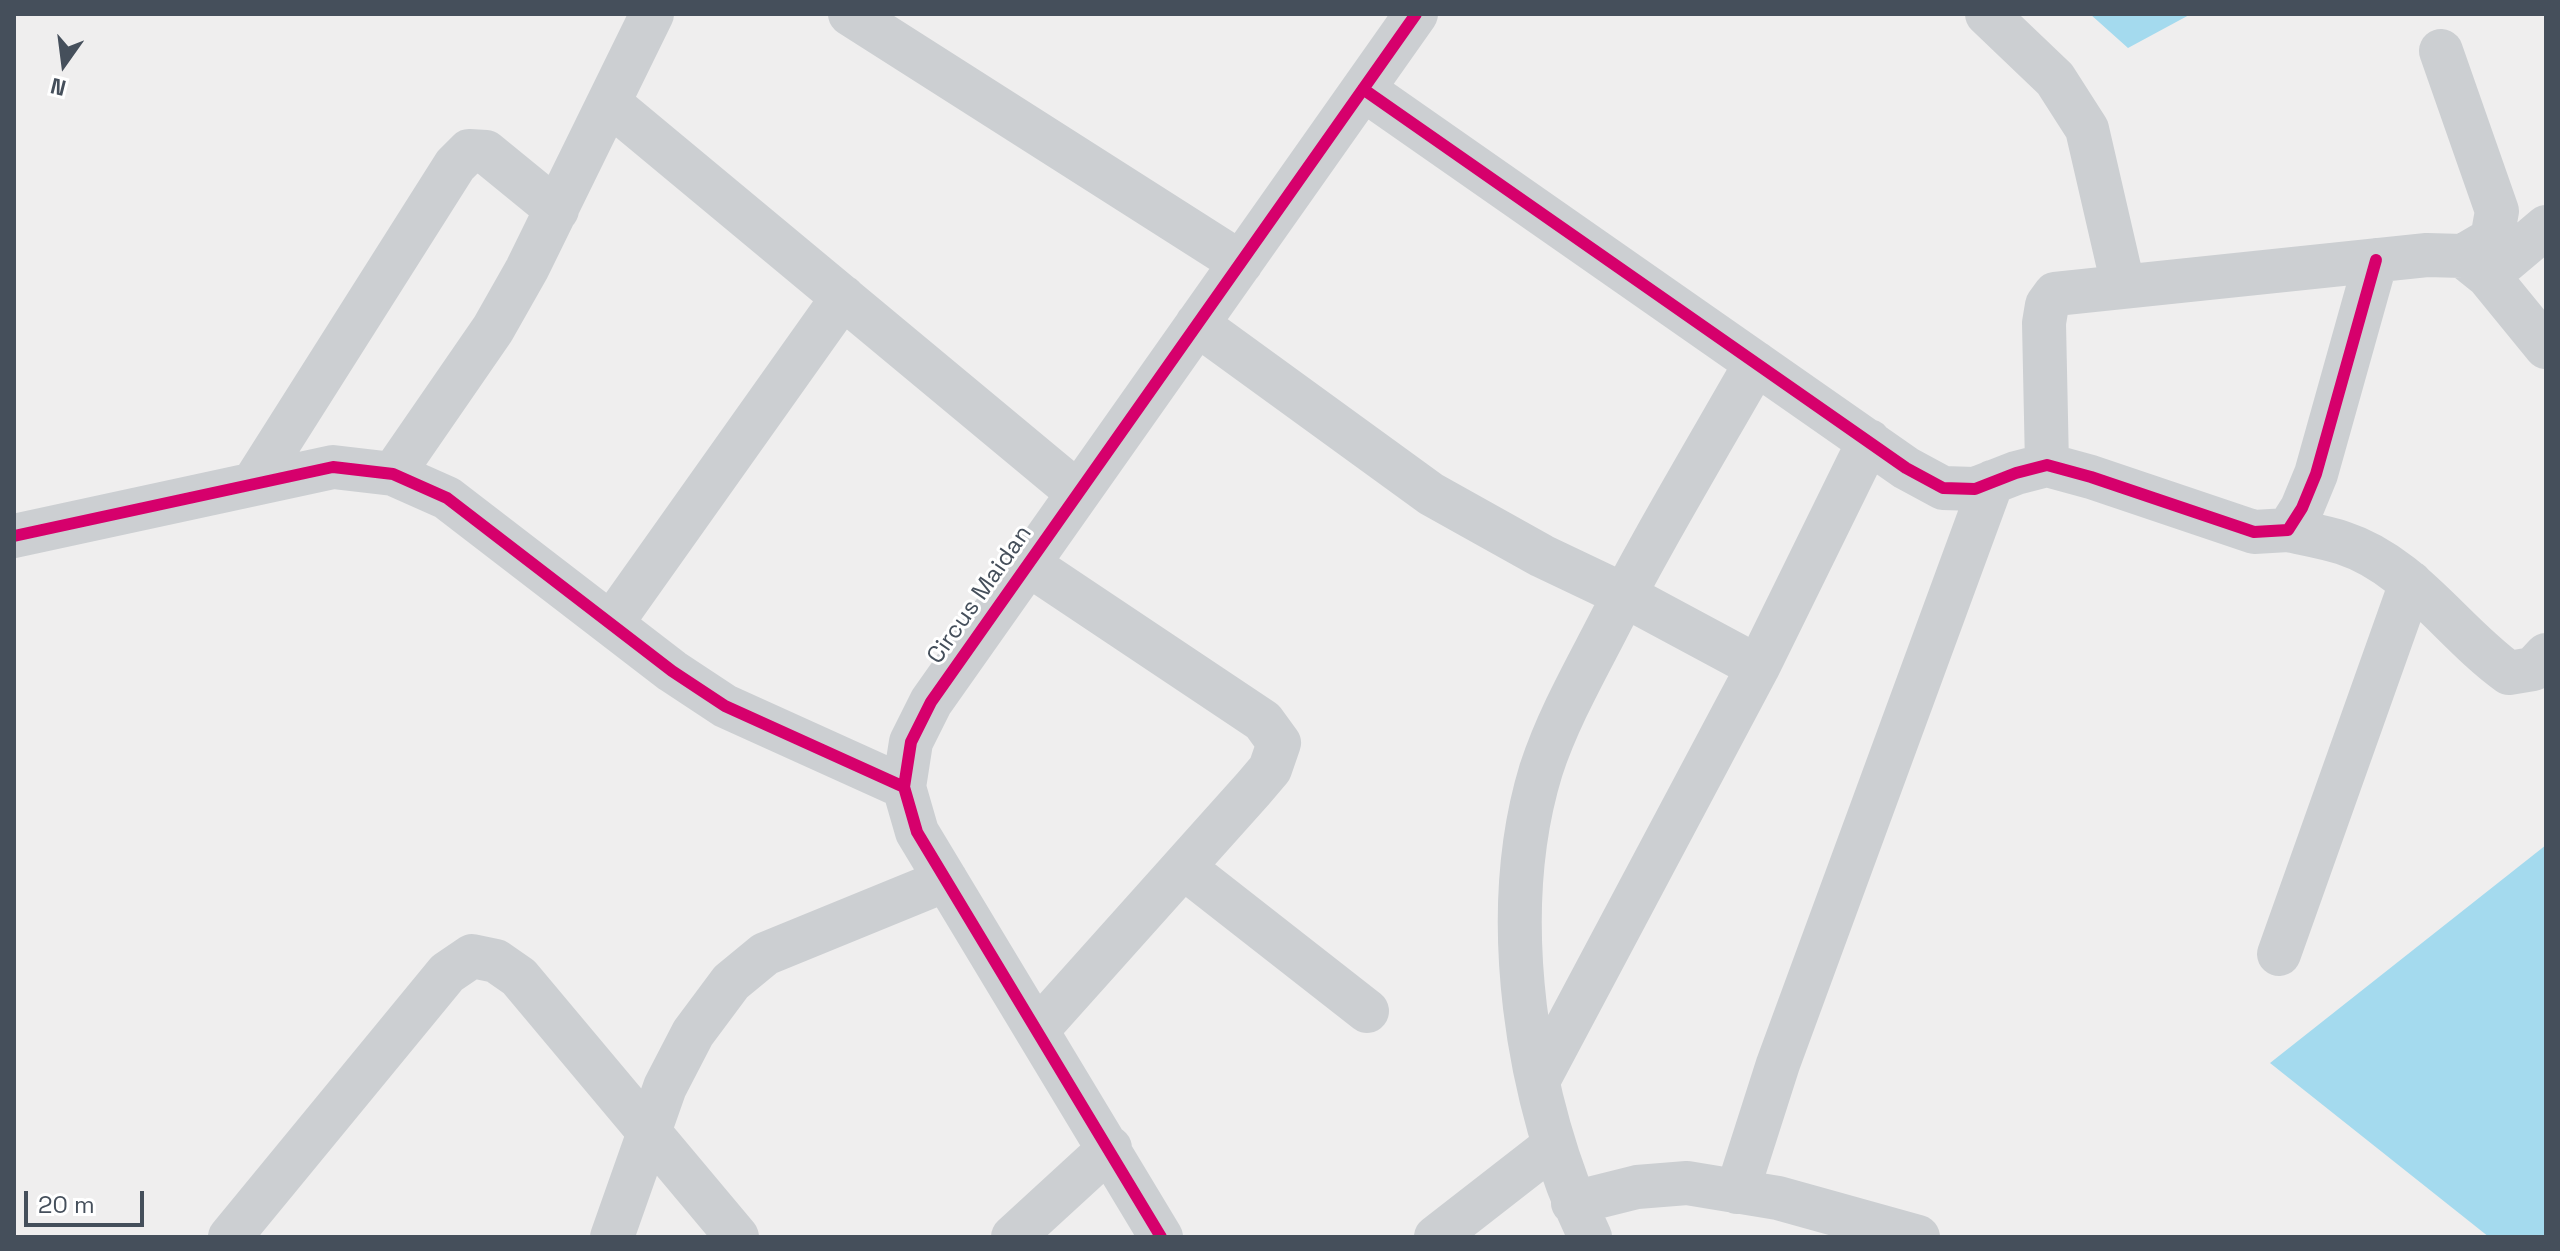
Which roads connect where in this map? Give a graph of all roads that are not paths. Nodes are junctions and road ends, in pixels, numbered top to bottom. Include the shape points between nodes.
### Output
1 (652, 14) edge
2 (850, 14) edge
3 (1416, 14) edge
4 (1987, 14) edge
5 (2441, 51) dead end
6 (1363, 89) junction
7 (609, 103) junction
8 (557, 210) junction
9 (2545, 230) edge
10 (2376, 260) junction
11 (1241, 263) junction
12 (2476, 266) junction
13 (2123, 285) junction
14 (843, 297) junction
15 (1197, 324) junction
16 (2546, 347) edge
17 (1756, 363) junction
18 (1869, 441) junction
19 (2047, 465) junction
20 (393, 474) junction
21 (1992, 482) junction
22 (253, 484) junction
23 (1078, 493) junction
24 (2288, 530) junction
25 (14, 536) edge
26 (1028, 564) junction
27 (2411, 583) junction
28 (1624, 595) junction
29 (611, 624) junction
30 (2546, 655) edge
31 (1758, 667) junction
32 (904, 787) junction
33 (1183, 867) junction
34 (946, 880) junction
35 (2279, 954) dead end
36 (1367, 1011) dead end
37 (1038, 1029) junction
38 (1538, 1081) junction
39 (648, 1134) junction
40 (1553, 1146) junction
41 (1110, 1148) junction
42 (1737, 1192) junction
43 (1582, 1220) edge
44 (230, 1237) edge
45 (612, 1237) edge
46 (737, 1237) edge
47 (1013, 1237) edge
48 (1161, 1237) edge
49 (1436, 1237) edge
50 (1918, 1237) edge

1 - 7 street
2 - 11 street
3 - 6 street, Circus Maidan
4 - 13 street via 2055,79 2087,129
5 - 12 street via 2497,211 2492,239
6 - 11 street, Circus Maidan
6 - 17 street
7 - 8 street
7 - 14 street
8 - 20 street via 493,329
8 - 22 street via 486,152 469,151 455,165
9 - 12 street
10 - 12 street via 2427,255
10 - 13 street
10 - 24 street via 2316,474
11 - 15 street, Circus Maidan
12 - 16 street
13 - 19 street via 2055,294 2047,305
14 - 23 street
14 - 29 street
15 - 23 street, Circus Maidan
15 - 28 street via 1431,494
17 - 18 street
17 - 28 street
18 - 21 street via 1943,488 1975,489
18 - 31 street
19 - 21 street
19 - 24 street via 2254,532
20 - 22 street via 333,467
20 - 29 street via 447,498
21 - 42 street via 1778,1064
22 - 25 street
23 - 26 street, Circus Maidan
24 - 27 street via 2344,543
26 - 32 street, Circus Maidan via 931,702 911,742
26 - 33 street via 1263,721 1279,743 1270,769
27 - 30 street via 2481,653 2509,673 2533,669
27 - 35 street
28 - 31 street
28 - 38 street via 1574,691 1542,767 1528,819 1521,882 1522,992
29 - 32 street via 725,706
31 - 38 street
32 - 34 street, Circus Maidan via 917,832
33 - 36 street
33 - 37 street
34 - 37 street, Circus Maidan
34 - 39 street via 765,954 731,982 693,1033
37 - 41 street, Circus Maidan
38 - 40 street
39 - 44 street via 519,977 496,961 472,956 447,973
39 - 45 street
39 - 46 street
40 - 43 street
40 - 49 street
41 - 47 street
41 - 48 street, Circus Maidan
42 - 43 street via 1687,1183 1637,1187
42 - 50 street via 1778,1198

